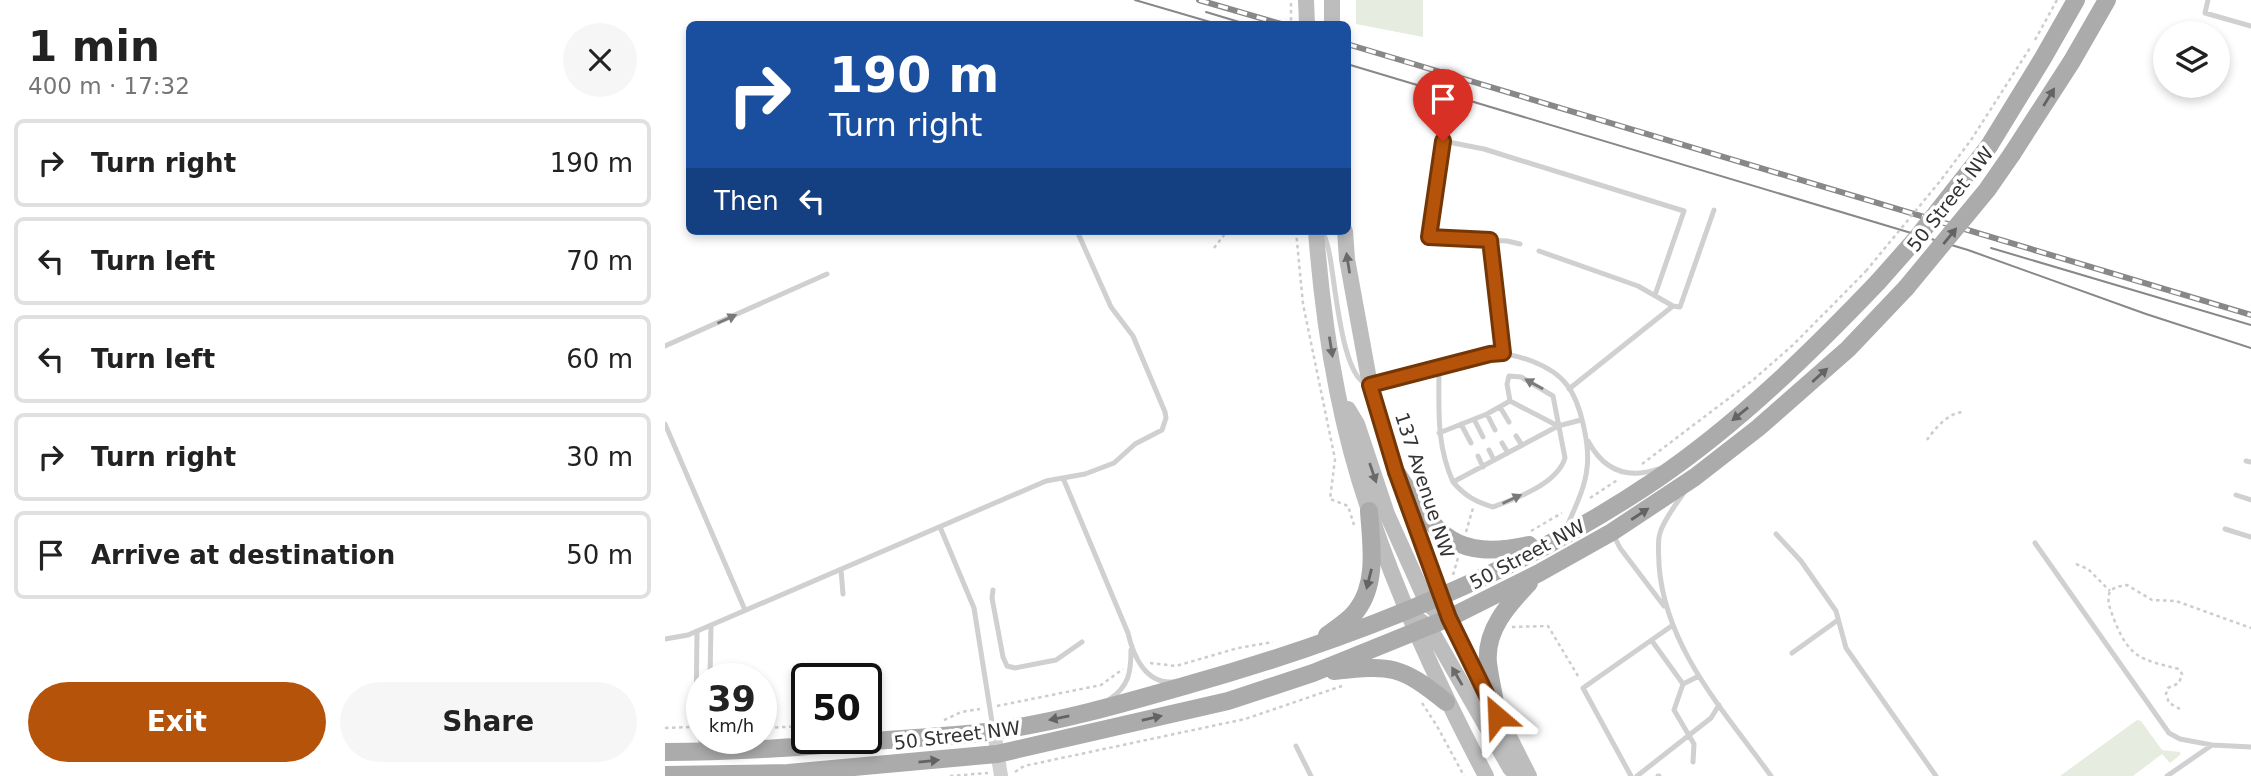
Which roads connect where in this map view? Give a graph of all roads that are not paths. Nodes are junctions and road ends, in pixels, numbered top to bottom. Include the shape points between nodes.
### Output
1 (1307, 0) edge
2 (1332, 0) edge
3 (2077, 0) edge
4 (2107, 0) edge
5 (2208, 0) edge
6 (1307, 21) edge
7 (1332, 21) edge
8 (2251, 26) edge
9 (1714, 210) dead end
10 (1079, 235) edge
11 (1316, 235) edge
12 (1324, 235) edge
13 (1345, 235) edge
14 (1490, 240) junction
15 (1520, 244) dead end
16 (1539, 251) dead end
17 (827, 274) dead end
18 (1655, 295) junction
19 (1672, 306) junction
20 (665, 346) edge
21 (1503, 353) junction
22 (1439, 367) junction
23 (1370, 385) junction
24 (1338, 388) junction
25 (1569, 389) junction
26 (1510, 401) junction
27 (1500, 407) junction
28 (1487, 414) junction
29 (1474, 419) junction
30 (1581, 420) junction
31 (1509, 422) dead end
32 (665, 424) edge
33 (1461, 424) junction
34 (1557, 426) junction
35 (1495, 430) dead end
36 (1439, 433) junction
37 (1585, 435) junction
38 (1483, 436) dead end
39 (1516, 436) dead end
40 (1471, 443) dead end
41 (1502, 443) dead end
42 (1522, 445) junction
43 (1489, 450) dead end
44 (1695, 450) junction
45 (1508, 453) junction
46 (1478, 456) dead end
47 (1494, 460) junction
48 (1483, 467) junction
49 (1396, 472) junction
50 (1695, 477) junction
51 (1063, 478) junction
52 (1453, 482) junction
53 (2236, 495) dead end
54 (2251, 500) edge
55 (1369, 511) junction
56 (940, 527) junction
57 (1612, 528) junction
58 (2225, 529) dead end
59 (1776, 534) dead end
60 (2251, 537) edge
61 (1558, 538) junction
62 (2035, 543) dead end
63 (841, 570) junction
64 (1539, 573) junction
65 (993, 590) dead end
66 (843, 594) dead end
67 (1434, 600) junction
68 (1666, 608) junction
69 (745, 610) junction
70 (1406, 611) junction
71 (1449, 618) junction
72 (1838, 620) junction
73 (711, 625) junction
74 (1673, 625) junction
75 (1421, 628) junction
76 (697, 631) junction
77 (665, 639) edge
78 (1652, 641) junction
79 (1082, 642) dead end
80 (1313, 646) junction
81 (1132, 647) junction
82 (1792, 653) dead end
83 (697, 663) edge
84 (711, 663) edge
85 (1231, 673) junction
86 (1313, 673) junction
87 (1699, 676) junction
88 (1683, 684) junction
89 (1447, 702) junction
90 (1719, 705) junction
91 (1091, 712) junction
92 (1497, 716) junction
93 (993, 731) junction
94 (1690, 734) junction
95 (777, 742) edge
96 (2212, 745) junction
97 (1296, 746) dead end
98 (2251, 747) edge
99 (686, 748) edge
100 (665, 752) edge
101 (705, 754) edge
102 (997, 754) junction
103 (1693, 762) dead end
104 (665, 775) edge
105 (704, 775) edge
106 (1001, 775) edge
107 (1311, 776) edge
108 (1486, 776) edge
109 (1518, 776) edge
110 (1529, 776) edge
111 (1631, 776) edge
112 (1637, 776) edge
113 (1771, 776) edge
114 (1936, 776) edge
115 (2167, 776) edge

1 - 6 main road
2 - 7 main road
3 -> 44 main road, 50 Street NW, bridge via 1989,146 1916,239 1872,276 1780,380
50 -> 4 main road, 50 Street NW, bridge via 1848,349 1906,288 1979,200
5 - 8 lane via 2205,13
9 - 19 lane via 1680,307
10 - 51 lane via 1111,307 1133,336 1166,418 1159,433 1135,444 1119,460
11 -> 24 main road
12 - 23 lane via 1348,355 1358,378
23 -> 13 main road, 137 Avenue NW
14 - 15 lane
14 - 18 lane via 1429,237 1443,141 1484,149 1684,211
14 - 21 lane
16 - 18 lane
20 -> 17 lane
18 - 19 lane
19 - 25 lane
21 - 22 lane
21 - 25 lane via 1540,365
22 - 23 lane
22 - 36 lane
23 - 49 main road, 137 Avenue NW
24 - 55 main road
24 -> 67 main road via 1357,424 1387,514
25 - 30 lane
26 - 27 lane
26 - 34 lane
34 -> 26 lane via 1553,396 1538,385 1509,376
27 - 28 lane
27 - 31 lane
28 - 29 lane
28 - 35 lane
29 - 33 lane
29 - 38 lane
30 - 34 lane
30 - 37 lane
32 - 69 lane
33 - 36 lane
33 - 40 lane
34 - 42 lane
52 -> 34 lane via 1463,494 1493,507 1545,482 1565,458
36 - 52 lane
37 - 44 lane via 1596,456 1637,475
37 - 61 lane via 1584,484
39 - 42 lane
41 - 45 lane
42 - 45 lane
43 - 47 lane
44 - 61 main road, 50 Street NW via 1619,507
45 - 47 lane
46 - 48 lane
47 - 48 lane
48 - 52 lane
49 - 61 main road via 1434,527 1449,540 1490,550
49 - 67 main road, 137 Avenue NW
57 -> 50 main road, 50 Street NW
50 - 68 lane via 1660,532
51 - 56 lane via 1046,481
51 - 81 lane
53 - 54 lane
55 - 70 main road
55 -> 80 main road via 1372,568 1364,598 1357,612
56 - 63 lane
56 - 93 lane via 974,608
57 - 64 main road, 50 Street NW
57 - 68 lane via 1621,548
58 - 60 lane
59 - 72 lane via 1801,561
61 - 67 main road, 50 Street NW
62 - 96 lane via 2169,733
63 - 66 lane
63 - 69 lane
64 - 71 main road, 50 Street NW
64 - 92 main road via 1506,606 1492,635 1488,661
65 - 79 lane via 1007,666 1056,660
67 - 70 main road, 50 Street NW
67 - 71 main road, 137 Avenue NW
68 - 74 lane
69 - 73 lane
70 - 75 main road
70 - 80 main road, 50 Street NW
71 - 75 main road, 50 Street NW
71 - 92 main road, 137 Avenue NW
72 - 82 lane
72 - 114 lane via 1846,648
73 - 76 lane
73 - 84 lane
74 - 78 lane
74 - 87 lane
75 - 86 main road, 50 Street NW
75 - 89 main road
109 -> 75 main road
76 - 77 lane
76 - 83 lane
78 - 88 lane
78 - 111 lane via 1583,688
80 - 85 main road, 50 Street NW
81 - 85 lane via 1151,677 1168,682
81 - 91 lane via 1123,689
85 - 91 main road, 50 Street NW
86 - 89 main road via 1381,667 1411,676
102 -> 86 main road, 50 Street NW via 1228,701
87 - 88 lane
87 - 90 lane
88 - 94 lane via 1674,710
89 - 108 main road
90 - 94 lane via 1711,718
90 - 113 lane
91 -> 93 main road, 50 Street NW
92 - 110 main road, 137 Avenue NW
93 - 95 main road, 50 Street NW
93 - 102 street
94 - 103 lane
94 - 112 lane
96 - 98 lane
96 - 115 lane
97 - 107 lane
99 - 100 main road, 50 Street NW
101 - 105 lane
105 -> 102 main road, 50 Street NW via 846,769
102 - 106 street
104 - 105 main road, 50 Street NW

